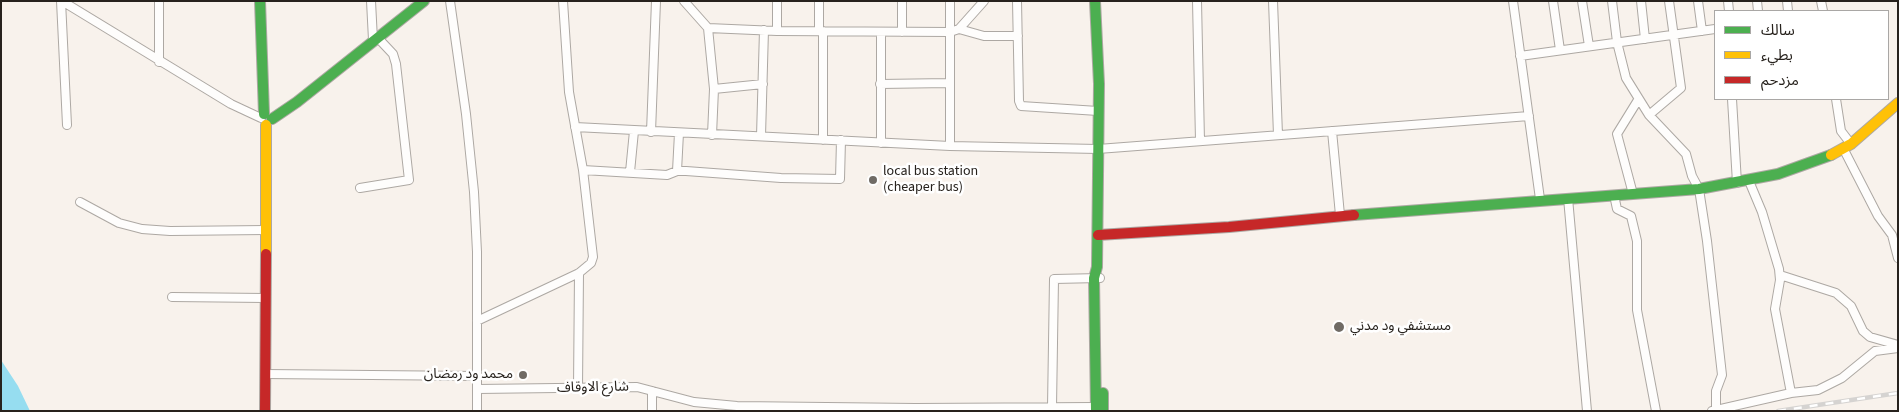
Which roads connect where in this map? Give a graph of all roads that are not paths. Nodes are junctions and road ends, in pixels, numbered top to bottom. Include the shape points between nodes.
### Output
1 (62, 1) edge
2 (159, 1) edge
3 (260, 1) edge
4 (371, 1) edge
5 (424, 1) edge
6 (450, 1) edge
7 (563, 1) edge
8 (656, 1) edge
9 (684, 1) edge
10 (777, 1) edge
11 (820, 1) edge
12 (902, 1) edge
13 (950, 1) edge
14 (984, 1) edge
15 (1017, 1) edge
16 (1095, 1) edge
17 (1197, 1) edge
18 (1273, 1) edge
19 (1513, 1) edge
20 (1553, 1) edge
21 (1582, 1) edge
22 (1612, 1) edge
23 (1641, 1) edge
24 (1669, 1) edge
25 (1698, 1) edge
26 (708, 28) junction
27 (959, 29) junction
28 (1714, 29) edge
29 (764, 30) junction
30 (777, 31) junction
31 (821, 31) junction
32 (1702, 31) junction
33 (880, 32) junction
34 (902, 32) junction
35 (950, 32) junction
36 (1675, 35) junction
37 (1018, 36) junction
38 (1645, 38) junction
39 (375, 39) junction
40 (1617, 42) junction
41 (1589, 46) junction
42 (1560, 50) junction
43 (1520, 56) junction
44 (159, 62) junction
45 (949, 83) junction
46 (763, 84) junction
47 (880, 84) junction
48 (714, 89) junction
49 (1638, 100) junction
50 (1732, 100) edge
51 (1836, 100) edge
52 (1898, 103) edge
53 (1098, 111) junction
54 (1649, 115) junction
55 (1529, 116) junction
56 (266, 119) junction
57 (67, 125) dead end
58 (574, 127) junction
59 (634, 131) junction
60 (1332, 131) junction
61 (651, 132) junction
62 (679, 133) junction
63 (712, 135) junction
64 (1278, 135) junction
65 (761, 136) junction
66 (823, 140) junction
67 (841, 140) junction
68 (1200, 141) junction
69 (881, 143) junction
70 (950, 146) junction
71 (1847, 146) junction
72 (1098, 149) junction
73 (583, 170) junction
74 (677, 171) junction
75 (630, 172) junction
76 (1748, 181) junction
77 (1737, 184) junction
78 (360, 188) dead end
79 (1699, 189) junction
80 (1633, 194) junction
81 (1614, 195) junction
82 (1568, 198) junction
83 (1540, 199) junction
84 (80, 202) dead end
85 (1340, 215) junction
86 (266, 230) junction
87 (1098, 235) junction
88 (1898, 258) edge
89 (579, 273) junction
90 (1780, 275) junction
91 (1097, 278) junction
92 (172, 297) dead end
93 (265, 298) junction
94 (477, 321) junction
95 (1898, 347) edge
96 (265, 374) junction
97 (478, 376) junction
98 (578, 388) junction
99 (477, 389) junction
100 (652, 391) junction
101 (1791, 393) junction
102 (694, 407) edge
103 (1052, 407) junction
104 (737, 408) edge
105 (823, 409) edge
106 (1014, 409) edge
107 (915, 410) edge
108 (1098, 410) edge
109 (1714, 410) edge
110 (265, 411) edge
111 (478, 411) edge
112 (652, 411) edge
113 (1587, 411) edge
114 (1656, 411) edge

1 - 44 street
1 - 57 street
2 - 44 street
3 - 56 street
4 - 39 street
5 - 39 street
6 - 94 street via 474,192
7 - 58 street
8 - 61 street
9 - 26 street
10 - 30 street
11 - 31 street
12 - 34 street
13 - 35 street
14 - 27 street
15 - 37 street
16 - 53 street
17 - 68 street
18 - 64 street
19 - 43 street
20 - 42 street
21 - 41 street
22 - 40 street
23 - 38 street
24 - 36 street
25 - 32 street
26 - 29 street
26 - 48 street
27 - 35 street
27 - 37 street via 984,36
28 - 32 street
29 - 30 street
29 - 46 street
30 - 31 street
31 - 33 street
31 - 66 street
32 - 36 street
33 - 34 street
33 - 47 street
34 - 35 street
35 - 45 street
36 - 38 street
36 - 54 street via 1681,88
37 - 53 street via 1018,101 1021,106
38 - 40 street
39 - 56 street via 297,102
39 - 78 street via 393,54 396,64 409,180
40 - 41 street
40 - 49 street via 1626,78
41 - 42 street
42 - 43 street
43 - 55 street
44 - 56 street via 242,111
45 - 47 street
45 - 70 street
46 - 48 street
46 - 65 street
47 - 69 street
48 - 63 street
49 - 54 street
49 - 80 street via 1617,134
50 - 77 street
51 - 71 street
52 - 71 street
53 - 72 street
54 - 79 street via 1686,154
55 - 60 street
55 - 83 street
56 - 86 street
58 - 59 street
58 - 73 street
59 - 61 street
59 - 75 street
60 - 64 street
60 - 85 street
61 - 62 street
62 - 63 street
62 - 74 street
63 - 65 street
64 - 68 street
65 - 66 street
66 - 67 street
67 - 69 street
67 - 74 street via 840,179
68 - 72 street
69 - 70 street
70 - 72 street
71 - 76 street via 1808,165
71 - 88 street via 1878,216 1892,235
72 - 87 street
73 - 75 street
73 - 89 street via 593,257
74 - 75 street via 667,175
76 - 77 street
76 - 90 street via 1762,212
77 - 79 street
79 - 80 street
79 - 109 street via 1722,374
80 - 81 street
81 - 82 street
81 - 114 street via 1617,209 1631,216 1637,241 1637,310
82 - 83 street
82 - 113 street
83 - 85 street
84 - 86 street via 119,223 142,229
85 - 87 street via 1229,227
86 - 93 street
87 - 91 street
89 - 94 street
89 - 98 street
90 - 95 street via 1836,293 1851,306 1863,331 1870,337
90 - 101 street via 1775,309
91 - 103 street via 1054,279
91 - 108 street
92 - 93 street
93 - 96 street
94 - 97 street
95 - 101 street via 1875,351 1829,386
96 - 97 street
96 - 110 street
97 - 99 street
98 - 99 street, شارع الاوقاف
98 - 100 street, شارع الاوقاف via 637,387
99 - 111 street
100 - 102 street, شارع الاوقاف
100 - 112 street
101 - 109 street
102 - 104 street, شارع الاوقاف
103 - 106 street, شارع الاوقاف
103 - 108 street, شارع الاوقاف
104 - 105 street, شارع الاوقاف
105 - 107 street, شارع الاوقاف
106 - 107 street, شارع الاوقاف

